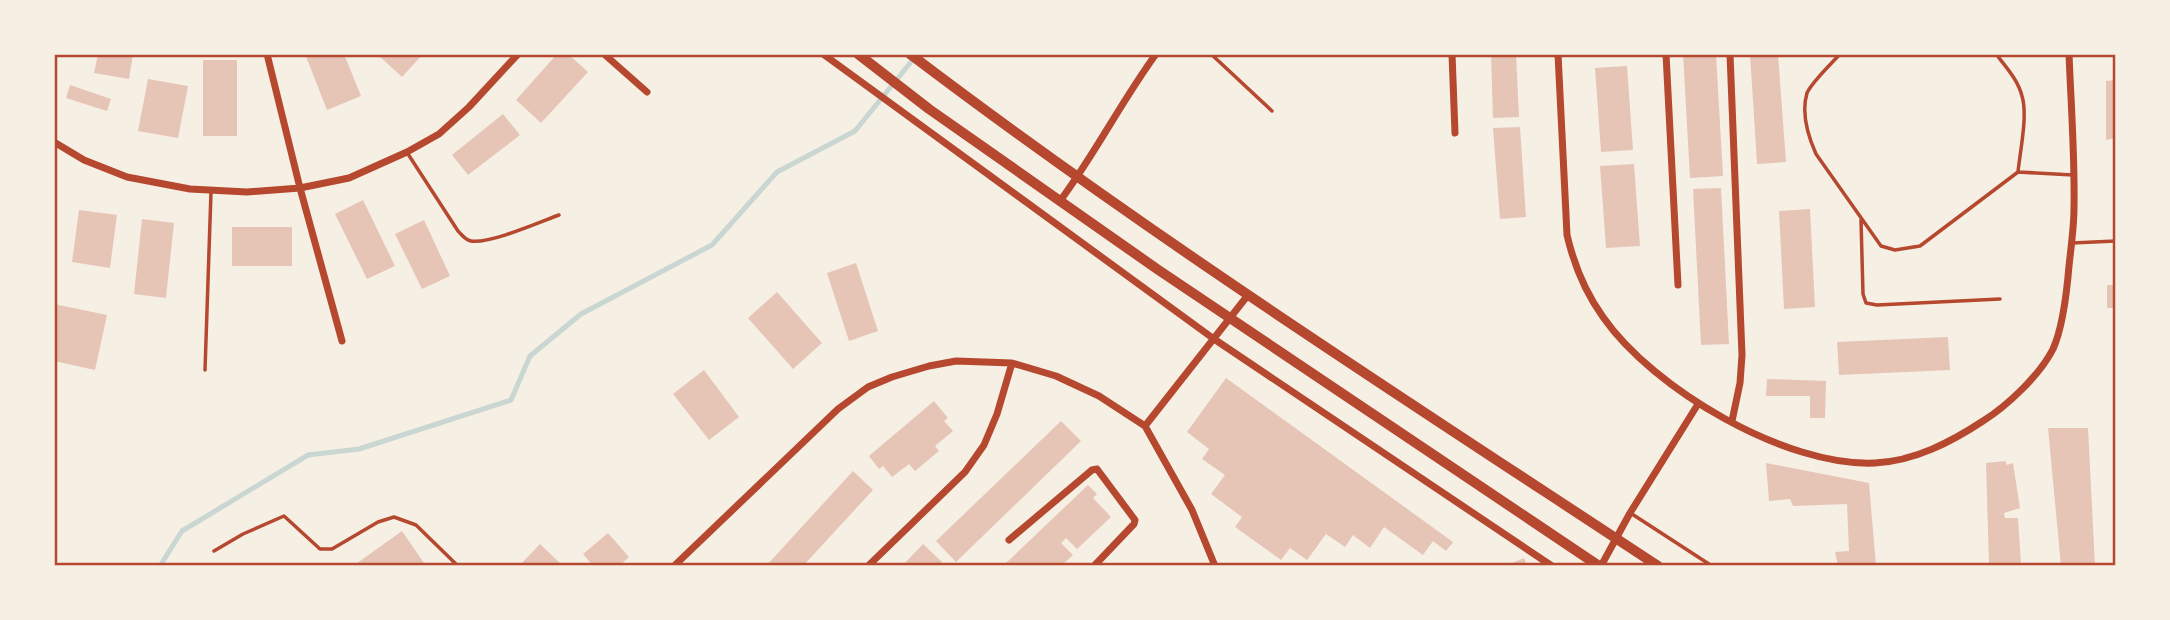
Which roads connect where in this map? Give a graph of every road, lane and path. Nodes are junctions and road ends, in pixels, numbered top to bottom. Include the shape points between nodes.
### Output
1 (267, 54) edge
2 (519, 54) edge
3 (604, 54) edge
4 (823, 54) edge
5 (858, 54) edge
6 (910, 54) edge
7 (1156, 54) edge
8 (1211, 54) edge
9 (1452, 54) edge
10 (1559, 54) edge
11 (1666, 54) edge
12 (1730, 54) edge
13 (1840, 54) edge
14 (1996, 54) edge
15 (2069, 54) edge
16 (647, 92) dead end
17 (1272, 111) dead end
18 (1455, 132) dead end
19 (54, 142) edge
20 (407, 152) junction
21 (2018, 172) junction
22 (2073, 175) junction
23 (1078, 177) junction
24 (300, 188) junction
25 (211, 190) junction
26 (1060, 201) junction
27 (559, 215) dead end
28 (1861, 217) junction
29 (2116, 241) edge
30 (2071, 243) junction
31 (1678, 285) dead end
32 (1248, 295) junction
33 (2000, 299) dead end
34 (1231, 318) junction
35 (1214, 339) junction
36 (342, 341) dead end
37 (1012, 363) junction
38 (205, 370) dead end
39 (1698, 404) junction
40 (1732, 421) junction
41 (1145, 426) junction
42 (1630, 513) junction
43 (1617, 539) junction
44 (1009, 540) dead end
45 (214, 551) dead end
46 (458, 566) edge
47 (674, 566) edge
48 (868, 566) edge
49 (1094, 566) edge
50 (1215, 566) edge
51 (1552, 566) edge
52 (1600, 566) edge
53 (1658, 566) edge
54 (1712, 566) edge

1 - 24 street
2 - 20 street via 439,134
3 - 16 street
4 - 35 street
5 - 26 main road
6 - 23 main road
7 - 23 street
8 - 17 lane
9 - 18 street
10 - 39 street via 1567,235 1574,263 1603,317 1624,342
11 - 31 street
12 - 40 street via 1742,355
13 - 28 lane via 1807,91 1805,116 1816,154
14 - 21 lane via 2022,94
15 - 22 street
19 - 25 street via 127,177
20 - 24 street via 349,178
20 - 27 lane via 458,230 472,241
21 - 22 lane
21 - 28 lane via 1920,246 1895,250 1881,246
22 - 30 street
23 - 26 street
23 - 32 main road
24 - 25 street
24 - 36 street
25 - 38 lane
26 - 34 main road
28 - 33 lane via 1866,303
29 - 30 lane
30 - 40 street via 2067,298 2053,349 1996,413 1959,437 1920,454 1875,463 1825,458 1782,445
32 - 34 street
32 - 43 main road
34 - 35 street
34 - 52 main road
35 - 41 street
35 - 51 street
37 - 41 street via 1099,396
37 - 47 street via 956,361 902,373 868,387 838,409
37 - 48 street via 985,445 965,471
39 - 40 street
39 - 42 street
41 - 50 street via 1192,510
42 - 43 street
42 - 54 lane
43 - 52 street
43 - 53 main road
44 - 49 street via 1097,469 1135,520
45 - 46 lane via 284,516 320,549 332,549 394,517 416,525

